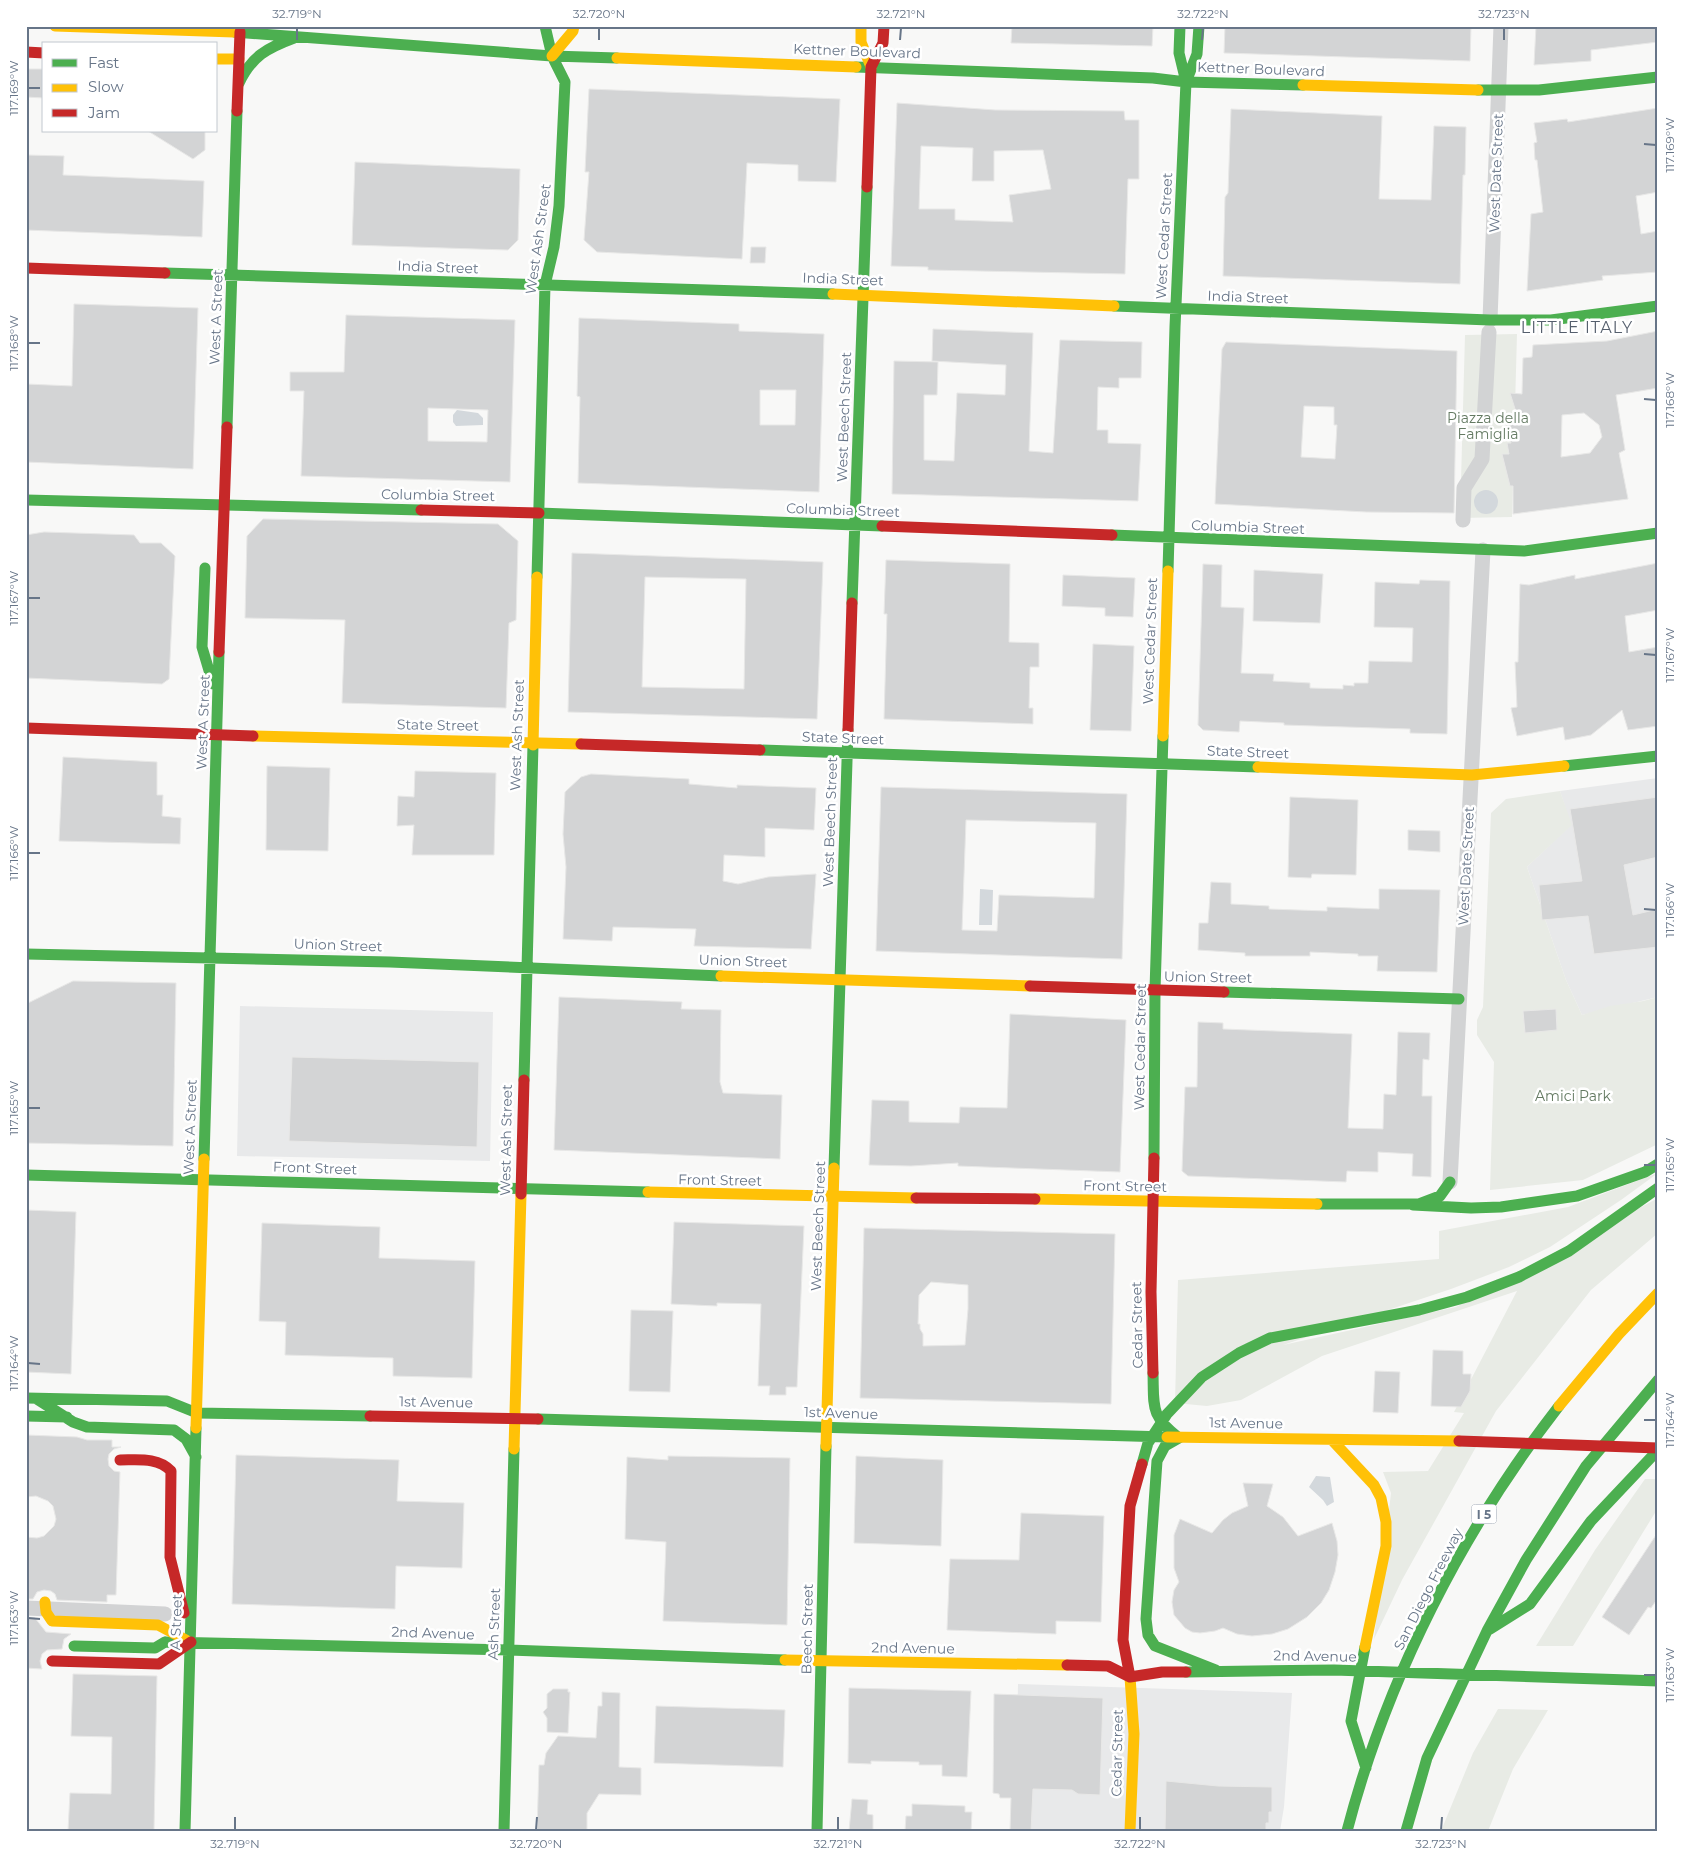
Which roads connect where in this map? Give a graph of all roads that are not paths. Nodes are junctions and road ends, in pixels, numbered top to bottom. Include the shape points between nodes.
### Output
1 (55, 26) edge
2 (545, 26) edge
3 (574, 26) edge
4 (861, 26) edge
5 (884, 26) edge
6 (1180, 26) edge
7 (1199, 26) edge
8 (1502, 26) edge
9 (240, 32) junction
10 (299, 36) junction
11 (26, 52) edge
12 (42, 53) edge
13 (552, 56) junction
14 (218, 59) edge
15 (239, 60) junction
16 (872, 67) junction
17 (1658, 77) edge
18 (1186, 82) junction
19 (238, 84) junction
20 (1499, 92) junction
21 (26, 268) edge
22 (233, 276) junction
23 (545, 285) junction
24 (864, 295) junction
25 (1658, 306) edge
26 (1176, 309) junction
27 (1489, 326) junction
28 (26, 500) edge
29 (225, 506) junction
30 (539, 513) junction
31 (1463, 520) dead end
32 (856, 526) junction
33 (1658, 533) edge
34 (1168, 538) junction
35 (1483, 550) junction
36 (205, 568) dead end
37 (219, 702) junction
38 (26, 728) edge
39 (218, 735) junction
40 (532, 742) junction
41 (848, 753) junction
42 (1658, 756) edge
43 (1162, 764) junction
44 (1472, 775) junction
45 (26, 954) edge
46 (210, 956) junction
47 (526, 968) junction
48 (840, 980) junction
49 (1155, 990) junction
50 (1459, 999) junction
51 (1658, 1164) edge
52 (26, 1175) edge
53 (204, 1180) junction
54 (1450, 1182) joint
55 (1658, 1188) edge
56 (520, 1189) junction
57 (834, 1197) junction
58 (1154, 1202) junction
59 (1413, 1205) junction
60 (1658, 1293) edge
61 (1658, 1380) edge
62 (32, 1398) edge
63 (197, 1413) junction
64 (26, 1416) edge
65 (514, 1419) junction
66 (827, 1428) junction
67 (1179, 1438) junction
68 (1332, 1440) junction
69 (1658, 1449) edge
70 (196, 1457) junction
71 (120, 1460) dead end
72 (45, 1602) dead end
73 (26, 1608) edge
74 (161, 1620) junction
75 (1487, 1631) junction
76 (147, 1636) dead end
77 (165, 1642) junction
78 (191, 1642) junction
79 (74, 1646) dead end
80 (509, 1650) junction
81 (1141, 1658) dead end
82 (1158, 1658) dead end
83 (1126, 1660) junction
84 (52, 1661) dead end
85 (821, 1661) junction
86 (1108, 1666) junction
87 (1216, 1670) junction
88 (1130, 1677) junction
89 (1658, 1682) edge
90 (1366, 1768) junction
91 (185, 1831) edge
92 (504, 1831) edge
93 (817, 1831) edge
94 (1130, 1831) edge
95 (1347, 1831) edge
96 (1406, 1831) edge

1 - 9 main road, Kettner Boulevard
2 - 13 main road, West Ash Street
3 - 13 main road
4 - 16 main road, West Beech Street via 861,42
5 - 16 main road, West Beech Street via 884,43
6 - 18 main road, West Cedar Street via 1178,53
7 - 18 main road, West Cedar Street via 1197,54
8 - 20 street, West Date Street
9 - 10 main road, Kettner Boulevard
9 - 15 main road, West A Street
10 - 13 main road, Kettner Boulevard
10 - 19 main road via 271,46 253,59
11 - 12 main road
13 - 16 main road, Kettner Boulevard
13 - 23 main road, West Ash Street via 565,82 564,135 560,206
14 - 15 main road
15 - 19 main road, West A Street
16 - 18 main road, Kettner Boulevard
16 - 24 main road, West Beech Street
17 - 20 main road, Kettner Boulevard
18 - 20 main road, Kettner Boulevard
18 - 26 main road, West Cedar Street
19 - 22 main road, West A Street
20 - 27 street, West Date Street
21 - 22 main road, India Street
22 - 23 main road, India Street
22 - 29 main road, West A Street
23 - 24 main road, India Street
23 - 30 main road, West Ash Street
24 - 26 main road, India Street
24 - 32 main road, West Beech Street
25 - 27 main road, India Street
26 - 27 main road, India Street
26 - 34 main road, West Cedar Street
27 - 31 street, West Date Street via 1482,459 1464,488
28 - 29 main road, Columbia Street
29 - 30 main road, Columbia Street
29 - 37 main road, West A Street
30 - 32 main road, Columbia Street
30 - 40 main road, West Ash Street
32 - 34 main road, Columbia Street
32 - 41 main road, West Beech Street
33 - 35 main road, Columbia Street via 1524,551
34 - 35 main road, Columbia Street
34 - 43 main road, West Cedar Street
35 - 44 street, West Date Street
36 - 37 main road via 202,647
37 - 39 main road, West A Street
38 - 39 main road, State Street
39 - 40 main road, State Street
39 - 46 main road, West A Street
40 - 41 main road, State Street
40 - 47 main road, West Ash Street
41 - 43 main road, State Street
41 - 48 main road, West Beech Street
42 - 44 main road, State Street
43 - 44 main road, State Street
43 - 49 main road, West Cedar Street
44 - 50 street, West Date Street
45 - 46 main road, Union Street
46 - 47 main road, Union Street
46 - 53 main road, West A Street
47 - 48 main road, Union Street
47 - 56 main road, West Ash Street
48 - 49 main road, Union Street
48 - 57 main road, West Beech Street
49 - 50 main road, Union Street
49 - 58 main road, West Cedar Street
50 - 54 street, West Date Street
51 - 59 main road, Front Street via 1645,1172 1577,1196 1491,1207
52 - 53 main road, Front Street
53 - 56 main road, Front Street
53 - 63 main road, West A Street
54 - 59 main road via 1440,1196
55 - 83 main road, Cedar Street via 1569,1251 1519,1278 1419,1310 1270,1338 1202,1377 1167,1414 1148,1443 1130,1506 1123,1640
56 - 57 main road, Front Street
56 - 65 main road, West Ash Street
57 - 58 main road, Front Street
57 - 66 main road, West Beech Street
58 - 59 main road, Front Street
58 - 67 main road, Cedar Street via 1151,1283 1154,1408 1165,1427
60 - 90 main road, San Diego Freeway / I 5 via 1576,1384 1497,1493 1420,1632 1383,1716
61 - 75 main road via 1586,1466 1526,1560
62 - 63 main road, 1st Avenue via 167,1401
62 - 70 main road via 72,1422 88,1427 178,1431
63 - 64 main road via 173,1418
63 - 65 main road, 1st Avenue
63 - 70 main road, A Street
65 - 66 main road, 1st Avenue
65 - 80 main road, Ash Street
66 - 67 main road, 1st Avenue
66 - 85 main road, Beech Street
67 - 68 main road, 1st Avenue
67 - 87 main road via 1166,1444 1157,1461 1147,1589 1148,1635 1160,1649
68 - 69 main road, 1st Avenue
68 - 90 main road via 1374,1485 1381,1498 1386,1522 1386,1546 1351,1721
69 - 75 main road via 1591,1521 1530,1604
70 - 78 main road, A Street
71 - 78 main road via 157,1462 167,1466 171,1472 170,1557
72 - 74 main road via 46,1612 52,1621
73 - 74 street
74 - 78 main road
75 - 96 main road via 1427,1758
76 - 77 main road via 156,1636
77 - 78 main road, 2nd Avenue
77 - 79 main road via 155,1648
78 - 80 main road, 2nd Avenue
78 - 84 main road via 159,1664
78 - 91 main road, A Street
80 - 85 main road, 2nd Avenue
80 - 92 main road, Ash Street
81 - 83 main road
82 - 87 main road
83 - 86 main road
83 - 88 main road, Cedar Street
85 - 86 main road, 2nd Avenue
85 - 93 main road, Beech Street
86 - 88 main road, 2nd Avenue
87 - 88 main road, 2nd Avenue
87 - 89 main road, 2nd Avenue via 1334,1670
88 - 94 main road, Cedar Street via 1134,1718
90 - 95 main road, San Diego Freeway / I 5

